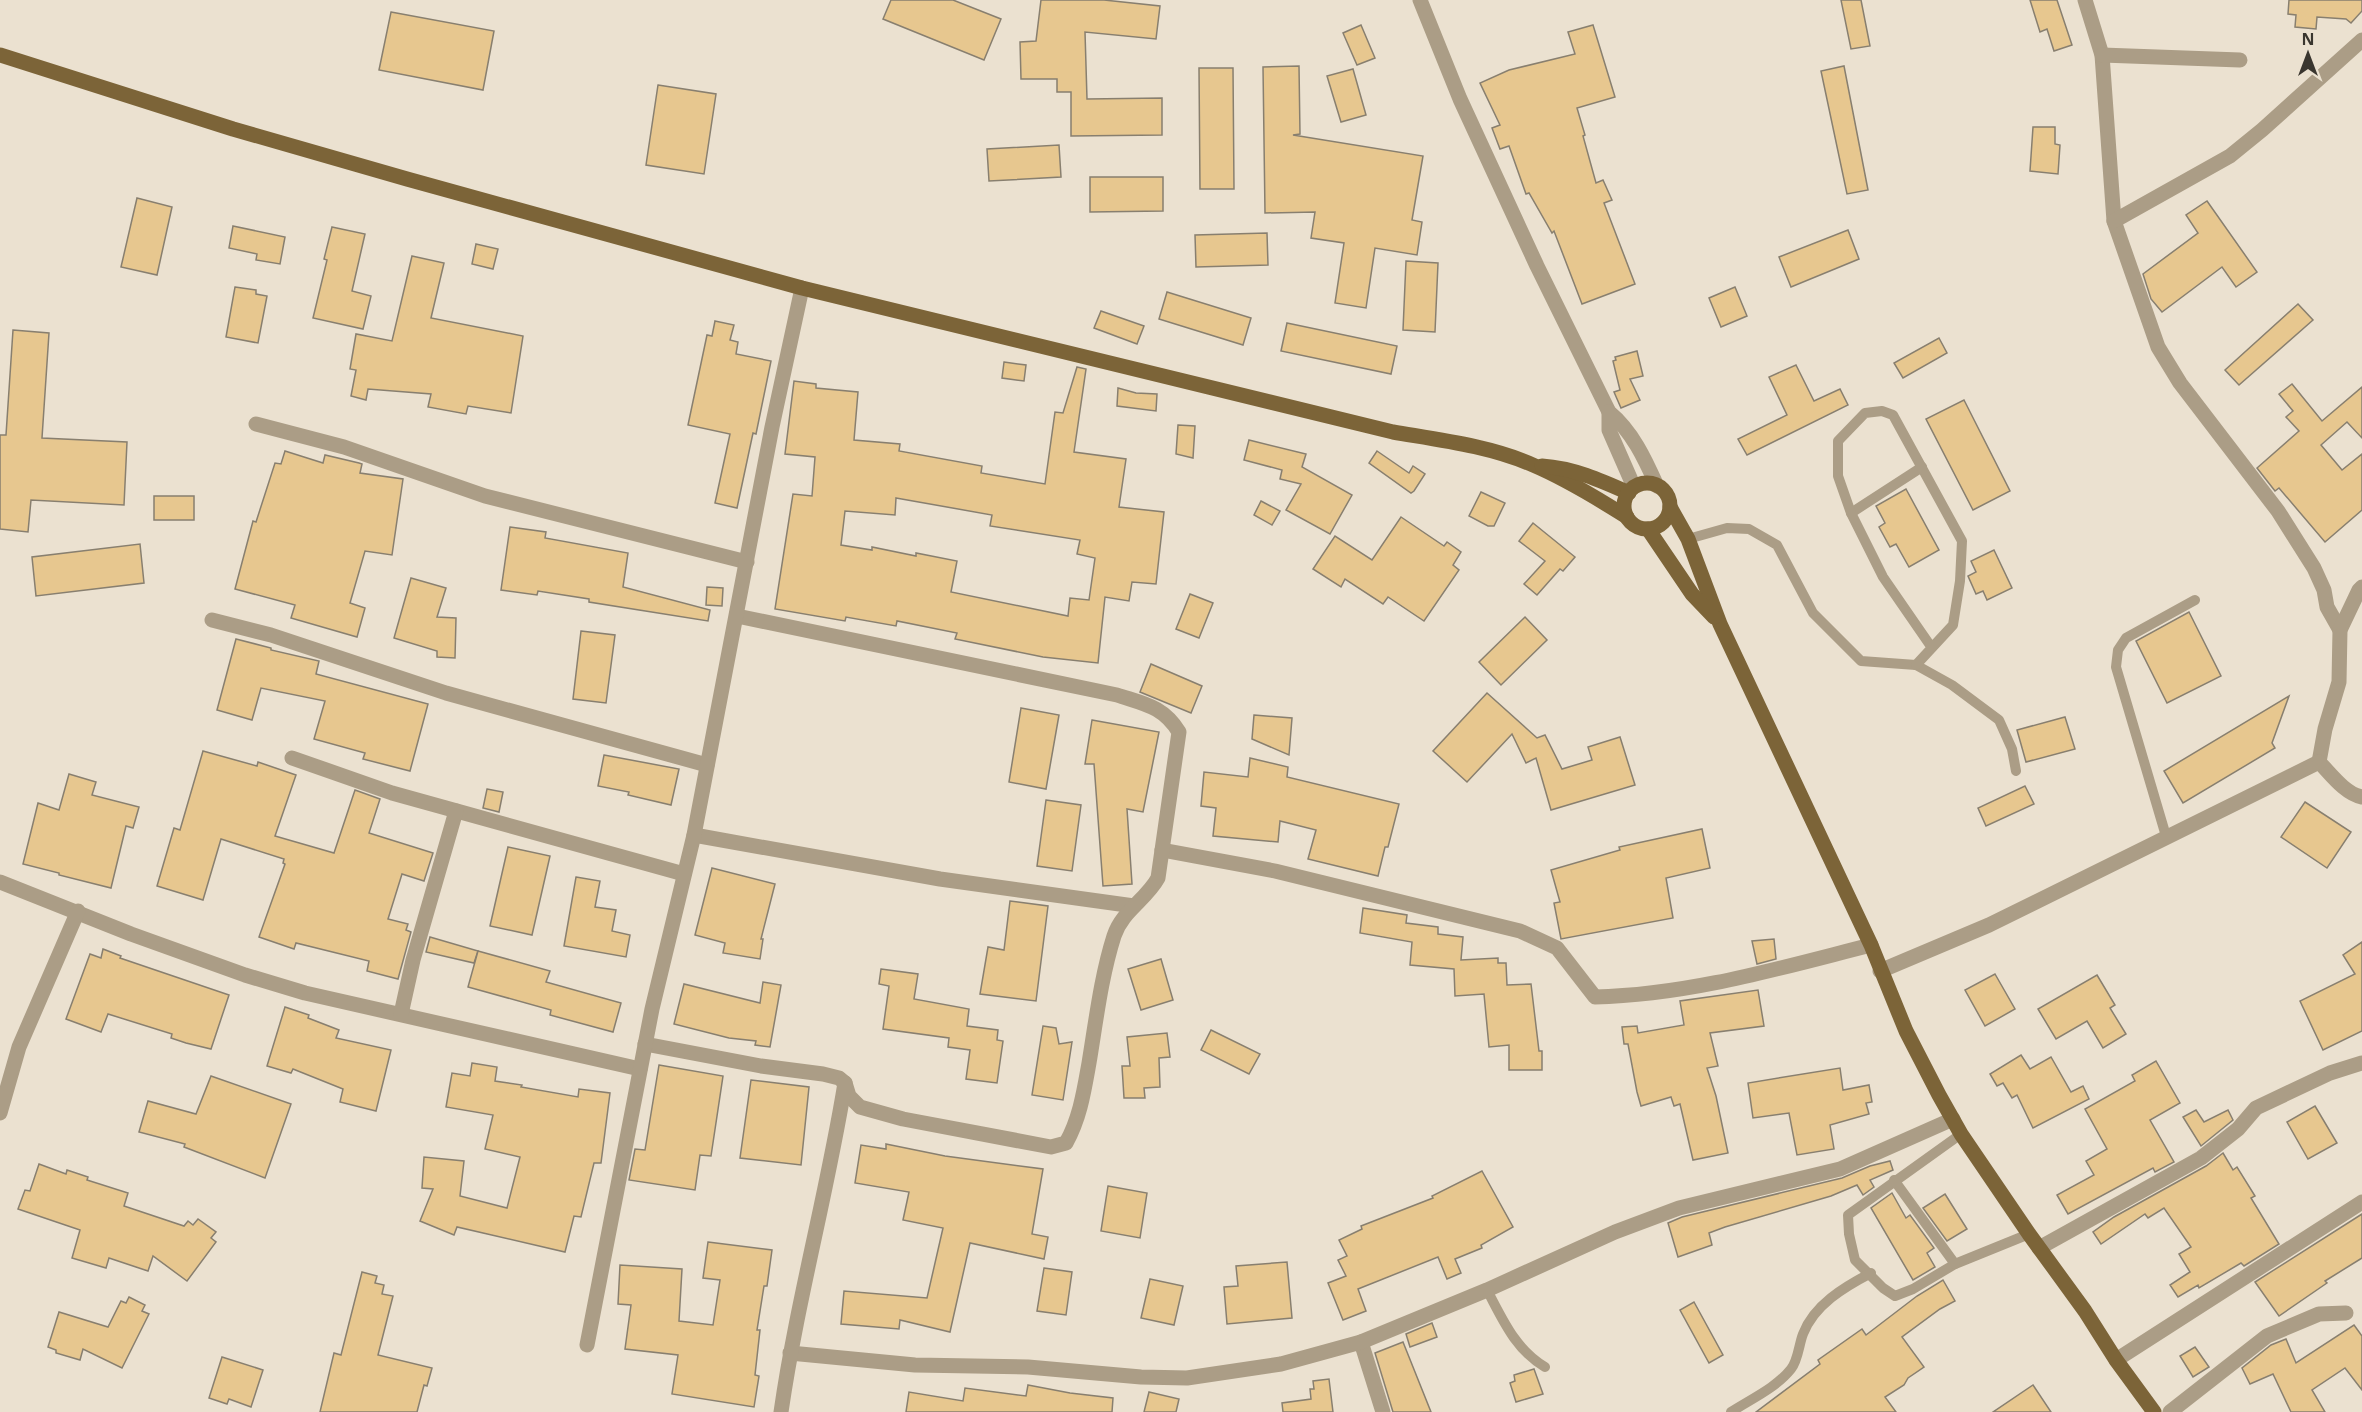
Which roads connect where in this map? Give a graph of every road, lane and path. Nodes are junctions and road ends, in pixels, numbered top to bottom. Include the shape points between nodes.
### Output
1 (1420, 0) edge
2 (2085, 0) edge
3 (2362, 40) edge
4 (0, 55) edge
5 (2102, 55) junction
6 (2240, 60) dead end
7 (2114, 221) junction
8 (802, 288) junction
9 (1609, 412) junction
10 (256, 424) dead end
11 (1533, 465) junction
12 (1922, 467) junction
13 (1657, 486) junction
14 (1631, 490) junction
15 (1670, 507) junction
16 (1851, 513) junction
17 (1627, 517) junction
18 (1648, 529) junction
19 (1688, 539) junction
20 (747, 562) junction
21 (2362, 587) edge
22 (2195, 600) dead end
23 (736, 616) junction
24 (212, 620) dead end
25 (1720, 624) junction
26 (2340, 630) junction
27 (1932, 648) junction
28 (1916, 665) junction
29 (292, 758) dead end
30 (2319, 762) junction
31 (707, 765) junction
32 (2016, 771) dead end
33 (2362, 796) edge
34 (456, 811) junction
35 (694, 835) junction
36 (2166, 836) junction
37 (1162, 850) junction
38 (684, 874) junction
39 (0, 882) edge
40 (1134, 906) junction
41 (78, 911) junction
42 (1871, 945) junction
43 (1880, 970) junction
44 (401, 1014) junction
45 (645, 1044) junction
46 (2362, 1063) edge
47 (640, 1069) junction
48 (845, 1083) junction
49 (0, 1113) edge
50 (1953, 1119) junction
51 (1961, 1134) junction
52 (1894, 1180) junction
53 (2362, 1202) edge
54 (2029, 1234) junction
55 (2039, 1248) junction
56 (1955, 1264) junction
57 (1871, 1274) junction
58 (1487, 1290) junction
59 (2346, 1313) dead end
60 (1361, 1342) junction
61 (587, 1345) dead end
62 (790, 1353) junction
63 (2116, 1359) junction
64 (1545, 1367) dead end
65 (781, 1412) edge
66 (1383, 1412) edge
67 (1731, 1412) edge
68 (2154, 1412) edge
69 (2170, 1412) edge

1 - 9 street via 1536,266
2 - 5 street
3 - 7 street via 2230,156
4 - 8 main road via 233,129
5 - 6 street
5 - 7 street
7 - 26 street via 2158,347 2180,382 2278,510 2314,568 2327,608
8 - 11 main road via 1393,432 1486,450
8 - 20 street
9 - 13 street via 1622,423 1646,460
9 - 14 street via 1609,430
10 - 20 street via 344,447 485,496
11 - 14 main road via 1560,467
11 - 17 main road
12 - 16 lane
12 - 16 lane via 1893,415 1881,411 1865,413 1838,441 1838,476
12 - 27 lane via 1962,541 1953,625
13 - 14 main road via 1647,484
13 - 15 main road via 1667,495
14 - 17 main road via 1625,501
15 - 18 main road via 1664,522
15 - 19 main road
16 - 27 lane via 1883,577
17 - 18 main road via 1632,524
18 - 25 main road via 1692,594
19 - 25 main road
19 - 28 lane via 1727,528 1749,529 1777,545 1813,613 1861,661
20 - 23 street
21 - 26 street
22 - 36 lane via 2126,638 2118,650 2116,667
23 - 31 street
23 - 37 street via 1117,695 1157,708 1179,732
24 - 31 street via 271,635 446,693
25 - 42 main road
26 - 30 street via 2339,682
27 - 28 lane
28 - 32 lane via 2000,720
29 - 34 street
30 - 33 street via 2341,785
30 - 36 street
31 - 35 street
34 - 38 street
34 - 44 street
35 - 38 street
35 - 40 street via 940,879
36 - 43 street via 1989,925
37 - 40 street via 1158,878 1151,891
37 - 42 street via 1275,871 1520,932 1557,948 1595,997 1630,996 1735,979
38 - 45 street
39 - 41 street
40 - 48 street via 1114,935 1082,1101 1066,1143 1040,1146 903,1119 860,1107 849,1096
41 - 44 street via 245,975
41 - 49 street via 19,1047
42 - 43 main road
43 - 50 main road via 1906,1031
44 - 47 street
45 - 47 street
45 - 48 street via 823,1074
46 - 55 street via 2330,1072 2256,1108 2238,1129 2201,1158
47 - 61 street
48 - 62 street
50 - 51 main road
50 - 58 street via 1840,1169 1679,1208 1615,1232
51 - 52 lane
51 - 54 main road
52 - 56 lane
52 - 57 lane via 1848,1215 1855,1260
53 - 63 street
54 - 55 main road
54 - 56 lane
55 - 63 main road
56 - 57 lane via 1895,1296
57 - 67 lane via 1842,1288 1818,1311 1805,1329 1793,1367 1775,1385
58 - 60 street
58 - 64 lane via 1512,1339
59 - 69 street via 2319,1314 2267,1336
60 - 62 street via 1281,1364 1187,1378 1028,1366 915,1365
60 - 66 street
62 - 65 street
63 - 68 main road

